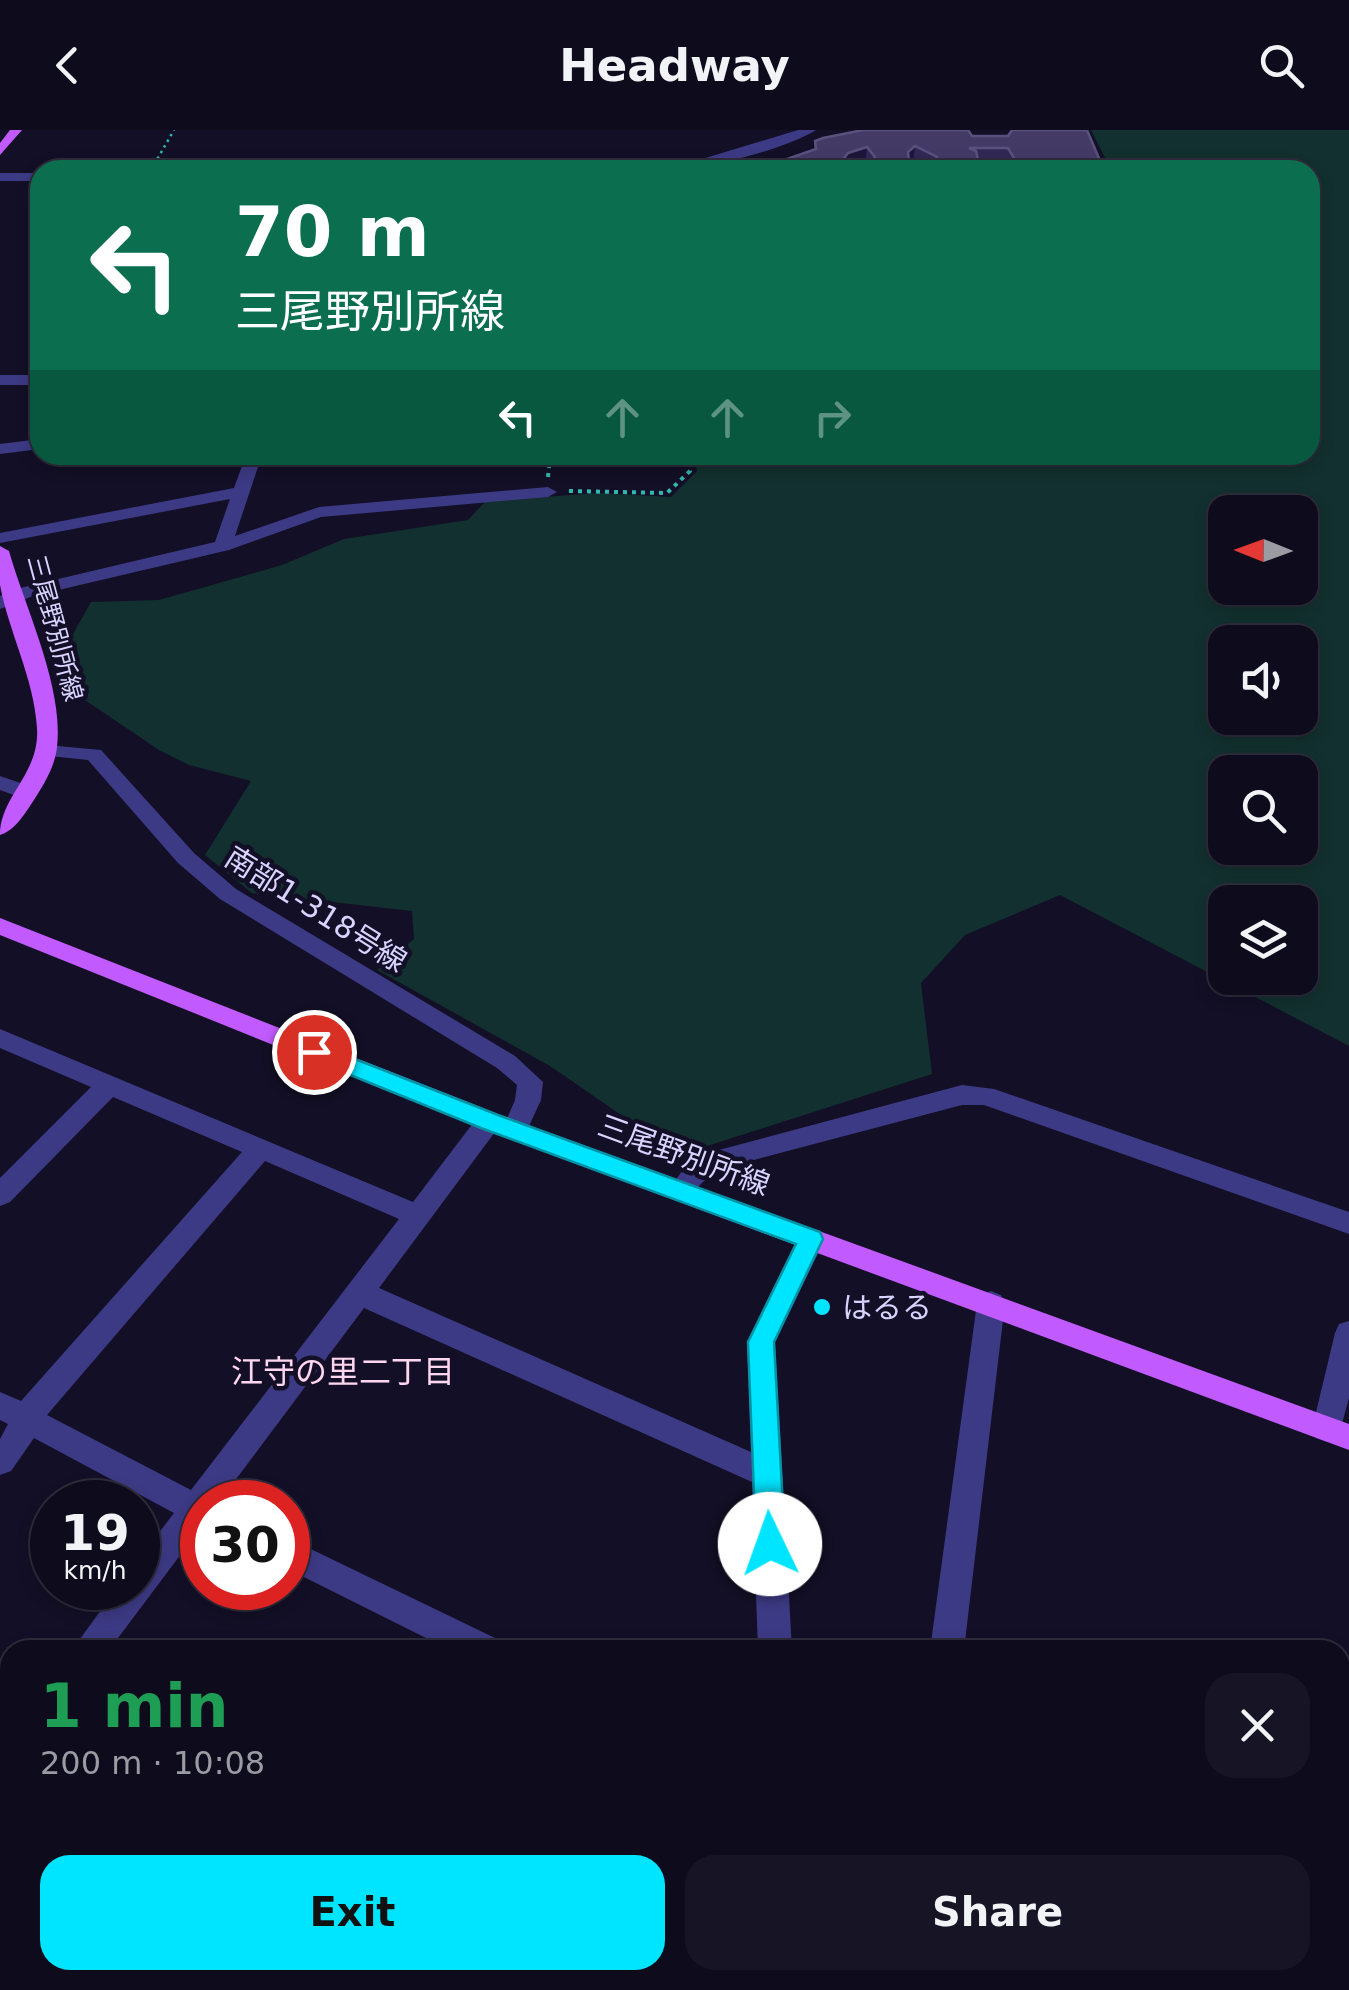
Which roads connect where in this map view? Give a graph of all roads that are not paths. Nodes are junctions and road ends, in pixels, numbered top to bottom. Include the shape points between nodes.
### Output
1 (16, 130) edge
2 (810, 130) edge
3 (0, 151) edge
4 (718, 160) edge
5 (0, 176) edge
6 (30, 176) edge
7 (0, 380) edge
8 (30, 380) edge
9 (30, 445) edge
10 (0, 449) edge
11 (250, 465) edge
12 (241, 492) junction
13 (548, 492) road end
14 (0, 538) edge
15 (223, 546) junction
16 (0, 552) edge
17 (6, 601) edge
18 (46, 751) junction
19 (0, 784) edge
20 (27, 793) junction
21 (0, 828) edge
22 (0, 926) edge
23 (0, 1038) edge
24 (109, 1085) junction
25 (502, 1126) junction
26 (259, 1150) junction
27 (680, 1192) junction
28 (0, 1195) edge
29 (417, 1215) junction
30 (1349, 1223) edge
31 (811, 1239) junction
32 (358, 1292) junction
33 (991, 1303) junction
34 (1349, 1333) edge
35 (8, 1415) edge
36 (1338, 1433) edge
37 (0, 1461) edge
38 (767, 1474) junction
39 (221, 1480) edge
40 (180, 1501) edge
41 (180, 1533) edge
42 (160, 1558) edge
43 (310, 1564) edge
44 (122, 1610) edge
45 (104, 1640) edge
46 (465, 1640) edge
47 (775, 1640) edge
48 (948, 1640) edge

1 - 3 main road
2 - 4 street
5 - 6 street
7 - 8 street
9 - 10 street
11 - 12 street
12 - 14 street
12 - 15 street
13 - 15 street via 319,512
15 - 17 street
16 - 17 main road, 三尾野別所線
17 - 18 main road, 三尾野別所線 via 42,697
18 - 20 main road, 三尾野別所線
18 - 25 street, 南部1-318号線 via 94,754 186,858 228,894 506,1062 530,1082 528,1100
19 - 20 street
20 - 21 main road, 三尾野別所線
22 - 25 main road, 三尾野別所線
23 - 24 street
24 - 26 street
24 - 28 street
25 - 27 main road, 三尾野別所線
25 - 29 street
26 - 29 street
26 - 35 street
27 - 30 street via 694,1174 728,1157 962,1095 985,1096
27 - 31 main road, 三尾野別所線
29 - 32 street
31 - 33 main road, 三尾野別所線
31 - 38 street via 761,1342
32 - 38 street
32 - 39 street
33 - 36 main road, 三尾野別所線
33 - 48 street
34 - 36 street
35 - 37 street via 20,1439
35 - 40 street
38 - 47 street
41 - 42 street
43 - 46 street
44 - 45 street

